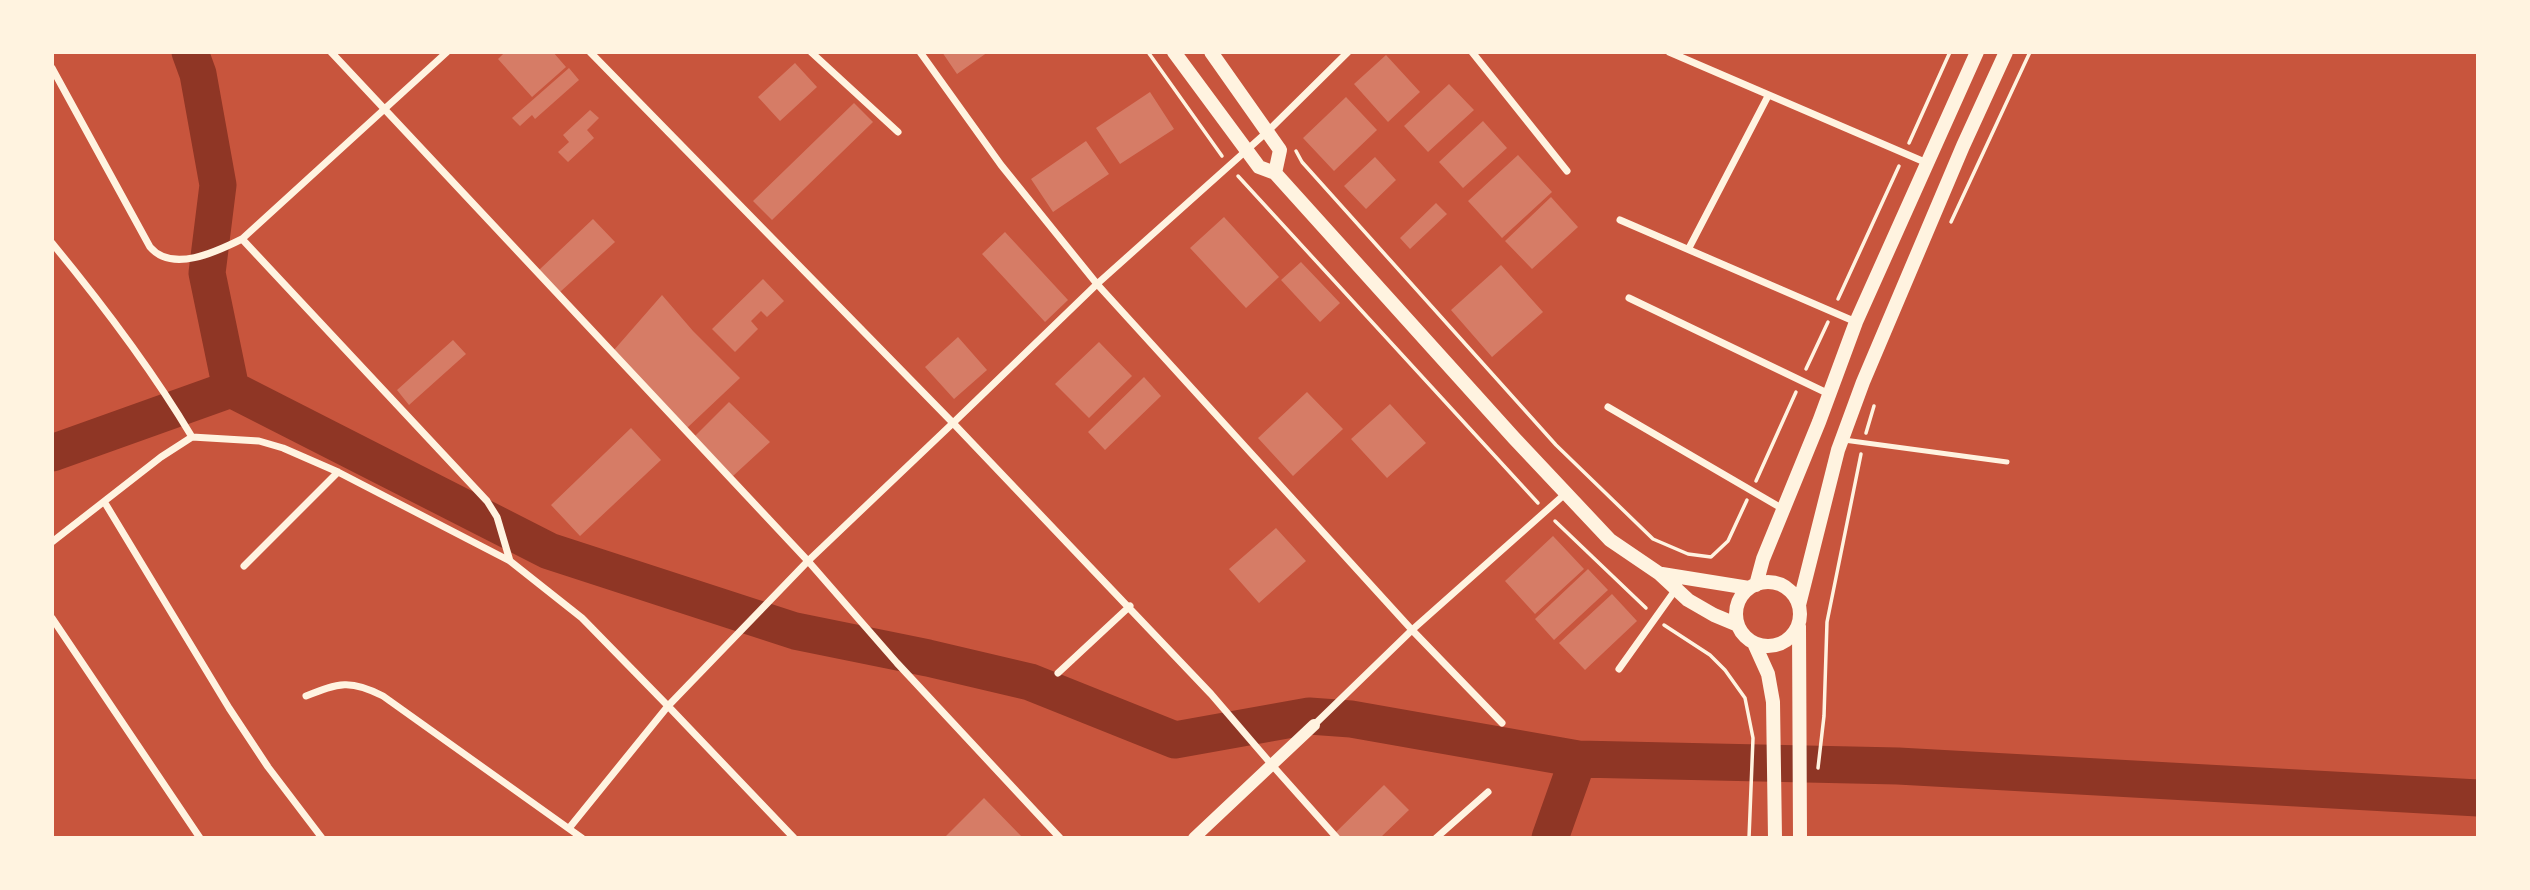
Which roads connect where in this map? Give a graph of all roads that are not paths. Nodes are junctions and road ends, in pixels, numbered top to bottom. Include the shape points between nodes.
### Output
1 (331, 52) edge
2 (447, 52) edge
3 (590, 52) edge
4 (811, 52) edge
5 (920, 52) edge
6 (1174, 52) edge
7 (1211, 52) edge
8 (1348, 52) edge
9 (1472, 52) edge
10 (1669, 52) edge
11 (1977, 52) edge
12 (2006, 52) edge
13 (52, 68) edge
14 (1768, 96) junction
15 (383, 110) junction
16 (1268, 131) junction
17 (898, 132) dead end
18 (1246, 151) junction
19 (1927, 163) junction
20 (1567, 171) dead end
21 (1275, 173) junction
22 (1620, 220) dead end
23 (242, 239) junction
24 (52, 243) edge
25 (1689, 247) junction
26 (1097, 284) junction
27 (1629, 298) dead end
28 (1856, 322) junction
29 (1829, 394) junction
30 (1608, 407) dead end
31 (953, 423) junction
32 (192, 437) junction
33 (1842, 439) junction
34 (2007, 463) dead end
35 (338, 472) junction
36 (1565, 494) junction
37 (105, 503) junction
38 (1783, 509) junction
39 (52, 542) edge
40 (510, 561) junction
41 (808, 561) junction
42 (244, 566) dead end
43 (1660, 574) junction
44 (1752, 587) junction
45 (1676, 589) junction
46 (1799, 605) junction
47 (1129, 606) junction
48 (52, 618) edge
49 (1738, 625) junction
50 (1798, 625) junction
51 (1412, 630) junction
52 (1754, 643) junction
53 (1619, 669) dead end
54 (1058, 673) dead end
55 (306, 696) dead end
56 (668, 706) junction
57 (1502, 723) dead end
58 (1314, 725) joint
59 (1272, 765) junction
60 (1488, 792) dead end
61 (570, 827) junction
62 (1776, 835) edge
63 (1800, 836) edge
64 (200, 838) edge
65 (322, 838) edge
66 (583, 838) edge
67 (794, 838) edge
68 (1060, 838) edge
69 (1194, 838) edge
70 (1337, 838) edge
71 (1436, 838) edge

1 - 15 street
2 - 15 street
3 - 31 street
4 - 17 street
5 - 26 street via 1001,165
6 - 18 main road
7 - 16 main road
8 - 16 street
9 - 20 street
10 - 14 street
11 - 19 main road
12 - 33 main road via 1892,310
13 - 23 street via 158,257 190,258
14 - 19 street
14 - 25 street
15 - 23 street
15 - 41 street
16 - 18 street
16 - 21 main road via 1280,149
18 - 21 main road via 1259,167
18 - 26 street
19 - 28 main road
21 - 36 main road
22 - 25 street
23 - 40 street via 486,501 497,517
24 - 32 street via 124,332
25 - 28 street
26 - 31 street
26 - 51 street
27 - 29 street
28 - 29 main road
29 - 38 main road
30 - 38 street
31 - 41 street
31 - 47 street
32 - 35 street via 259,441
32 - 37 street
33 - 34 lane
33 - 46 main road
35 - 40 street
35 - 42 street
36 - 43 main road via 1610,540
36 - 51 street
37 - 39 street
37 - 65 street via 229,708
38 - 44 main road
40 - 56 street via 582,618
41 - 56 street
41 - 68 street
43 - 44 main road
43 - 45 main road
44 - 46 main road via 1764,582 1782,585
44 - 49 main road via 1738,605
45 - 49 main road
45 - 53 street
46 - 50 main road
47 - 54 street
47 - 59 street
48 - 64 street
49 - 52 main road
50 - 52 main road via 1785,642 1775,646
50 - 63 main road
51 - 57 street
51 - 58 street
52 - 62 main road via 1768,674 1773,702
55 - 61 street via 348,683 383,696
56 - 61 street
56 - 67 street
58 - 59 street
59 - 69 street
59 - 70 street
60 - 71 street
61 - 66 street

